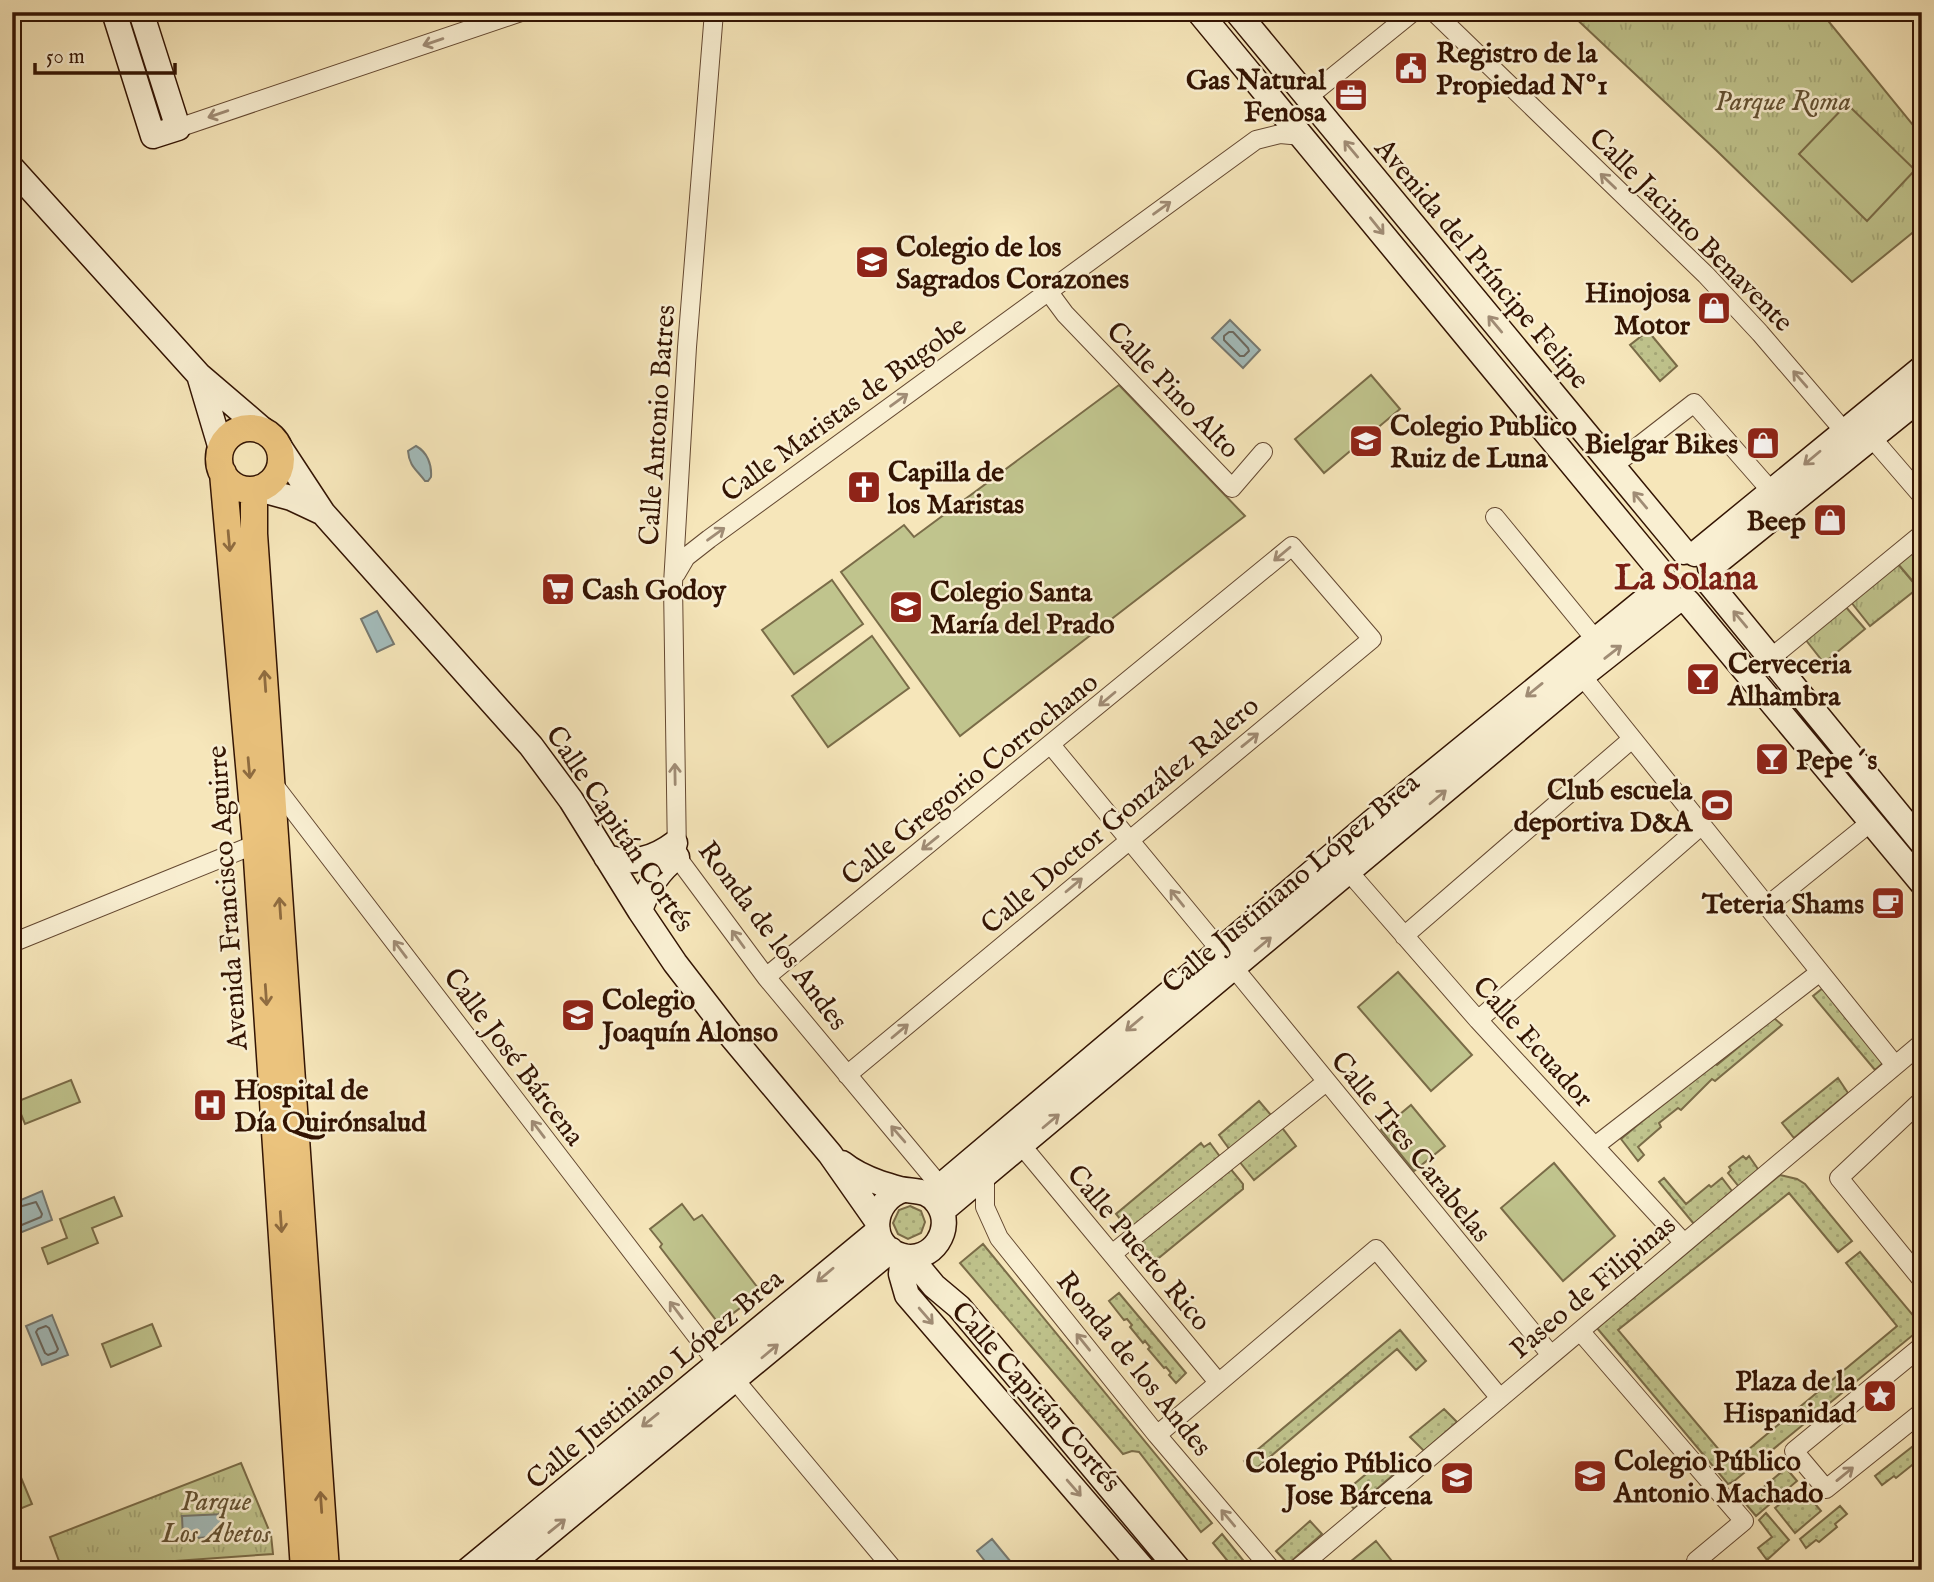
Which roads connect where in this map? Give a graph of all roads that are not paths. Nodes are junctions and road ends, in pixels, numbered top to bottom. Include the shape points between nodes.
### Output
1 (114, 12) edge
2 (141, 12) edge
3 (521, 12) edge
4 (714, 12) edge
5 (1199, 12) edge
6 (1237, 12) edge
7 (1413, 12) edge
8 (1434, 12) edge
9 (1308, 97) junction
10 (178, 128) junction
11 (1302, 136) junction
12 (12, 168) edge
13 (1048, 291) junction
14 (1922, 368) edge
15 (199, 374) junction
16 (1922, 397) edge
17 (1844, 431) junction
18 (270, 438) junction
19 (1872, 438) junction
20 (1263, 452) dead end
21 (222, 461) junction
22 (1613, 467) junction
23 (256, 489) junction
24 (1772, 492) junction
25 (1922, 496) edge
26 (323, 513) junction
27 (1495, 517) dead end
28 (1922, 534) edge
29 (1700, 564) junction
30 (673, 584) junction
31 (1328, 588) joint
32 (1673, 590) junction
33 (1595, 639) junction
34 (1772, 657) junction
35 (1582, 676) junction
36 (1632, 738) junction
37 (1051, 745) junction
38 (271, 781) junction
39 (1871, 822) junction
40 (1702, 825) junction
41 (1129, 839) junction
42 (1922, 843) edge
43 (256, 844) junction
44 (676, 850) junction
45 (606, 856) junction
46 (1349, 872) junction
47 (1922, 884) edge
48 (1767, 906) junction
49 (640, 911) junction
50 (1404, 936) junction
51 (12, 943) edge
52 (1227, 960) junction
53 (1820, 972) junction
54 (766, 977) junction
55 (1478, 1020) junction
56 (1922, 1043) edge
57 (1895, 1065) junction
58 (847, 1074) junction
59 (1326, 1082) junction
60 (1922, 1100) edge
61 (1022, 1146) junction
62 (1595, 1146) junction
63 (830, 1154) junction
64 (985, 1178) junction
65 (904, 1190) junction
66 (938, 1198) junction
67 (939, 1241) junction
68 (892, 1243) junction
69 (1684, 1243) junction
70 (1112, 1254) junction
71 (1922, 1280) edge
72 (959, 1307) junction
73 (1580, 1331) junction
74 (1922, 1346) edge
75 (1551, 1355) junction
76 (726, 1372) junction
77 (1218, 1382) junction
78 (1500, 1398) junction
79 (1922, 1412) edge
80 (1157, 1435) junction
81 (304, 1570) edge
82 (326, 1570) edge
83 (468, 1570) edge
84 (504, 1570) edge
85 (894, 1570) edge
86 (1144, 1570) edge
87 (1179, 1570) edge
88 (1272, 1570) edge
89 (1296, 1570) edge
90 (1704, 1570) edge

1 - 10 street via 153,136
2 - 10 street
3 -> 10 street
4 - 30 street, Calle Antonio Batres
5 - 11 street, Avenida del Príncipe Felipe
6 - 9 street, Avenida del Príncipe Felipe
7 - 9 street
17 -> 8 street, Calle Jacinto Benavente via 1706,275
22 -> 9 street, Avenida del Príncipe Felipe
13 -> 11 street, Calle Maristas de Bugobe via 1256,140 1280,134
11 -> 32 street, Avenida del Príncipe Felipe
12 - 15 street, Calle Capitán Cortés
13 - 20 street, Calle Pino Alto via 1232,488
30 -> 13 street, Calle Maristas de Bugobe via 686,556
14 - 17 street
15 - 18 street, Calle Capitán Cortés
15 - 21 street, Calle Capitán Cortés
16 - 19 street
17 -> 24 street
18 - 21 main road via 251,427 237,430 226,439
18 - 23 main road via 282,460 278,474
18 - 26 street, Calle Capitán Cortés
19 - 25 street
19 - 29 street
21 - 23 main road, Calle Capitán Cortés via 236,486
21 -> 43 main road, Avenida Francisco Aguirre
22 - 24 street via 1694,403
29 -> 22 street, Avenida del Príncipe Felipe
23 - 26 street, Calle Capitán Cortés
38 -> 23 main road, Avenida Francisco Aguirre via 254,534
24 - 29 street
26 - 45 street, Calle Capitán Cortés via 531,747
27 - 33 street
28 - 34 street
29 - 32 street via 1702,596
29 - 32 street via 1669,559
34 -> 29 street, Avenida del Príncipe Felipe
44 -> 30 street, Calle Antonio Batres
31 -> 37 street, Calle Gregorio Corrochano via 1292,546
41 -> 31 street, Calle Doctor González Ralero via 1372,639
32 - 33 street, Calle Justiniano López Brea
35 -> 32 street, Calle Justiniano López Brea
32 - 39 street, Avenida del Príncipe Felipe
33 -> 52 street, Calle Justiniano López Brea via 1372,822
34 - 42 street, Avenida del Príncipe Felipe
35 - 36 street
46 -> 35 street, Calle Justiniano López Brea
36 - 40 street
36 - 50 street
37 - 41 street, Calle Tres Carabelas
37 -> 54 street, Calle Gregorio Corrochano
76 -> 38 street, Calle José Bárcena
82 -> 38 main road, Avenida Francisco Aguirre
39 - 47 street, Avenida del Príncipe Felipe
39 - 48 street
40 - 48 street
40 - 55 street
52 -> 41 street, Calle Tres Carabelas
58 -> 41 street, Calle Doctor González Ralero
43 - 51 street
43 -> 81 main road, Avenida Francisco Aguirre
44 - 45 street via 640,860
44 - 49 street via 649,887
54 -> 44 street, Ronda de los Andes
45 - 49 street, Calle Capitán Cortés
46 - 50 street, Calle Ecuador
52 -> 46 street, Calle Justiniano López Brea
48 - 53 street
49 - 63 street, Calle Capitán Cortés via 675,963
50 - 55 street, Calle Ecuador
52 - 59 street, Calle Tres Carabelas
61 -> 52 street, Calle Justiniano López Brea
52 -> 66 street, Calle Justiniano López Brea
53 - 57 street
53 - 62 street
54 - 58 street, Ronda de los Andes
55 - 62 street, Calle Ecuador
56 - 57 street, Paseo de Filipinas
57 - 69 street, Paseo de Filipinas
66 -> 58 street, Ronda de los Andes
59 - 70 street
59 - 75 street, Calle Tres Carabelas
60 - 71 street via 1839,1178
61 - 64 street, Calle Justiniano López Brea
61 - 70 street, Calle Puerto Rico
62 - 69 street, Calle Ecuador
63 - 65 street, Calle Capitán Cortés via 852,1171
63 - 68 street, Calle Capitán Cortés
64 - 66 street, Calle Justiniano López Brea
80 -> 64 street, Ronda de los Andes via 999,1238 985,1208
65 - 66 street, Calle Capitán Cortés
65 - 68 street via 886,1199 880,1208
66 - 67 street, Calle Capitán Cortés via 944,1225
67 - 68 street via 926,1252
67 - 72 street, Calle Capitán Cortés via 945,1274
68 - 72 street, Calle Capitán Cortés
68 - 76 street, Calle Justiniano López Brea
68 -> 86 street, Calle Capitán Cortés via 907,1295
69 - 73 street, Paseo de Filipinas
70 - 77 street, Calle Puerto Rico
72 - 87 street, Calle Capitán Cortés
73 - 75 street, Paseo de Filipinas
73 - 90 street via 1744,1521 1696,1561
74 -> 79 street via 1794,1451 1826,1489
75 - 78 street, Paseo de Filipinas
76 -> 83 street, Calle Justiniano López Brea
84 -> 76 street, Calle Justiniano López Brea
76 - 85 street, Calle José Bárcena
77 - 78 street via 1376,1249
77 - 80 street
78 - 89 street, Paseo de Filipinas
88 -> 80 street, Ronda de los Andes

